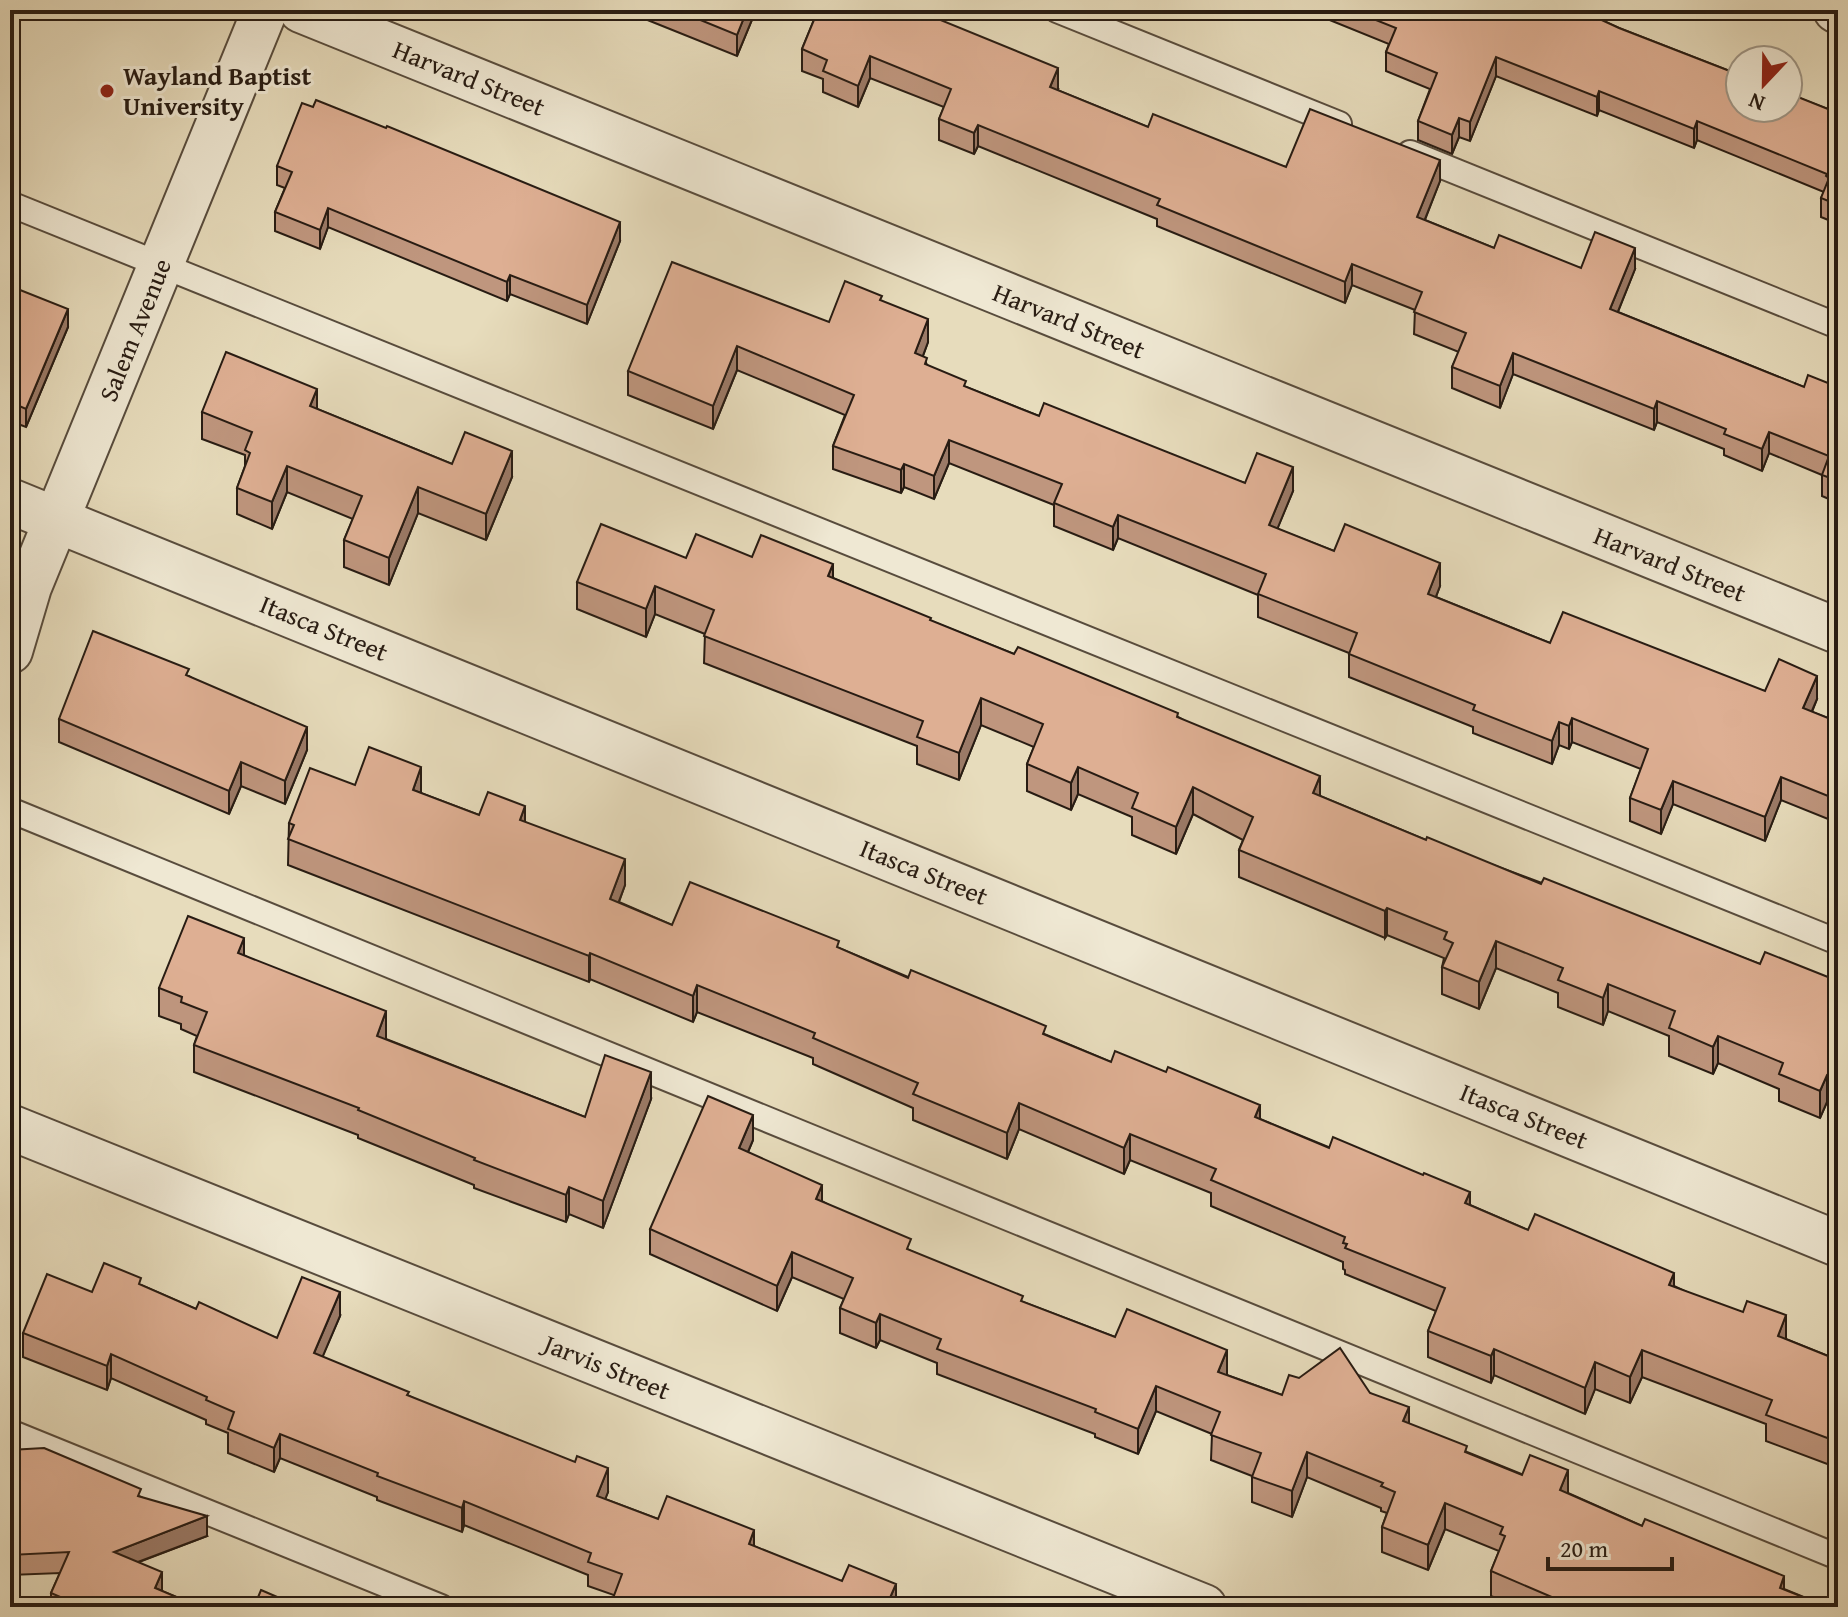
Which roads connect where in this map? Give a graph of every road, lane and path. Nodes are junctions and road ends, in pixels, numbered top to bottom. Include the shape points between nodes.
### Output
1 (265, 10) edge
2 (301, 10) edge
3 (1057, 10) edge
4 (10, 204) edge
5 (161, 266) junction
6 (1838, 326) edge
7 (10, 501) edge
8 (57, 520) junction
9 (1838, 631) edge
10 (10, 651) edge
11 (10, 810) edge
12 (1838, 942) edge
13 (10, 1127) edge
14 (1838, 1244) edge
15 (10, 1432) edge
16 (1838, 1557) edge
17 (441, 1607) edge
18 (1204, 1607) edge

1 - 5 street, Salem Avenue
2 - 9 street, Harvard Street
3 - 6 lane
4 - 5 lane
5 - 8 street, Salem Avenue
5 - 12 lane
7 - 8 street, Itasca Street
8 - 10 street, Salem Avenue
8 - 14 street, Itasca Street
11 - 16 lane
13 - 18 street, Jarvis Street
15 - 17 lane

